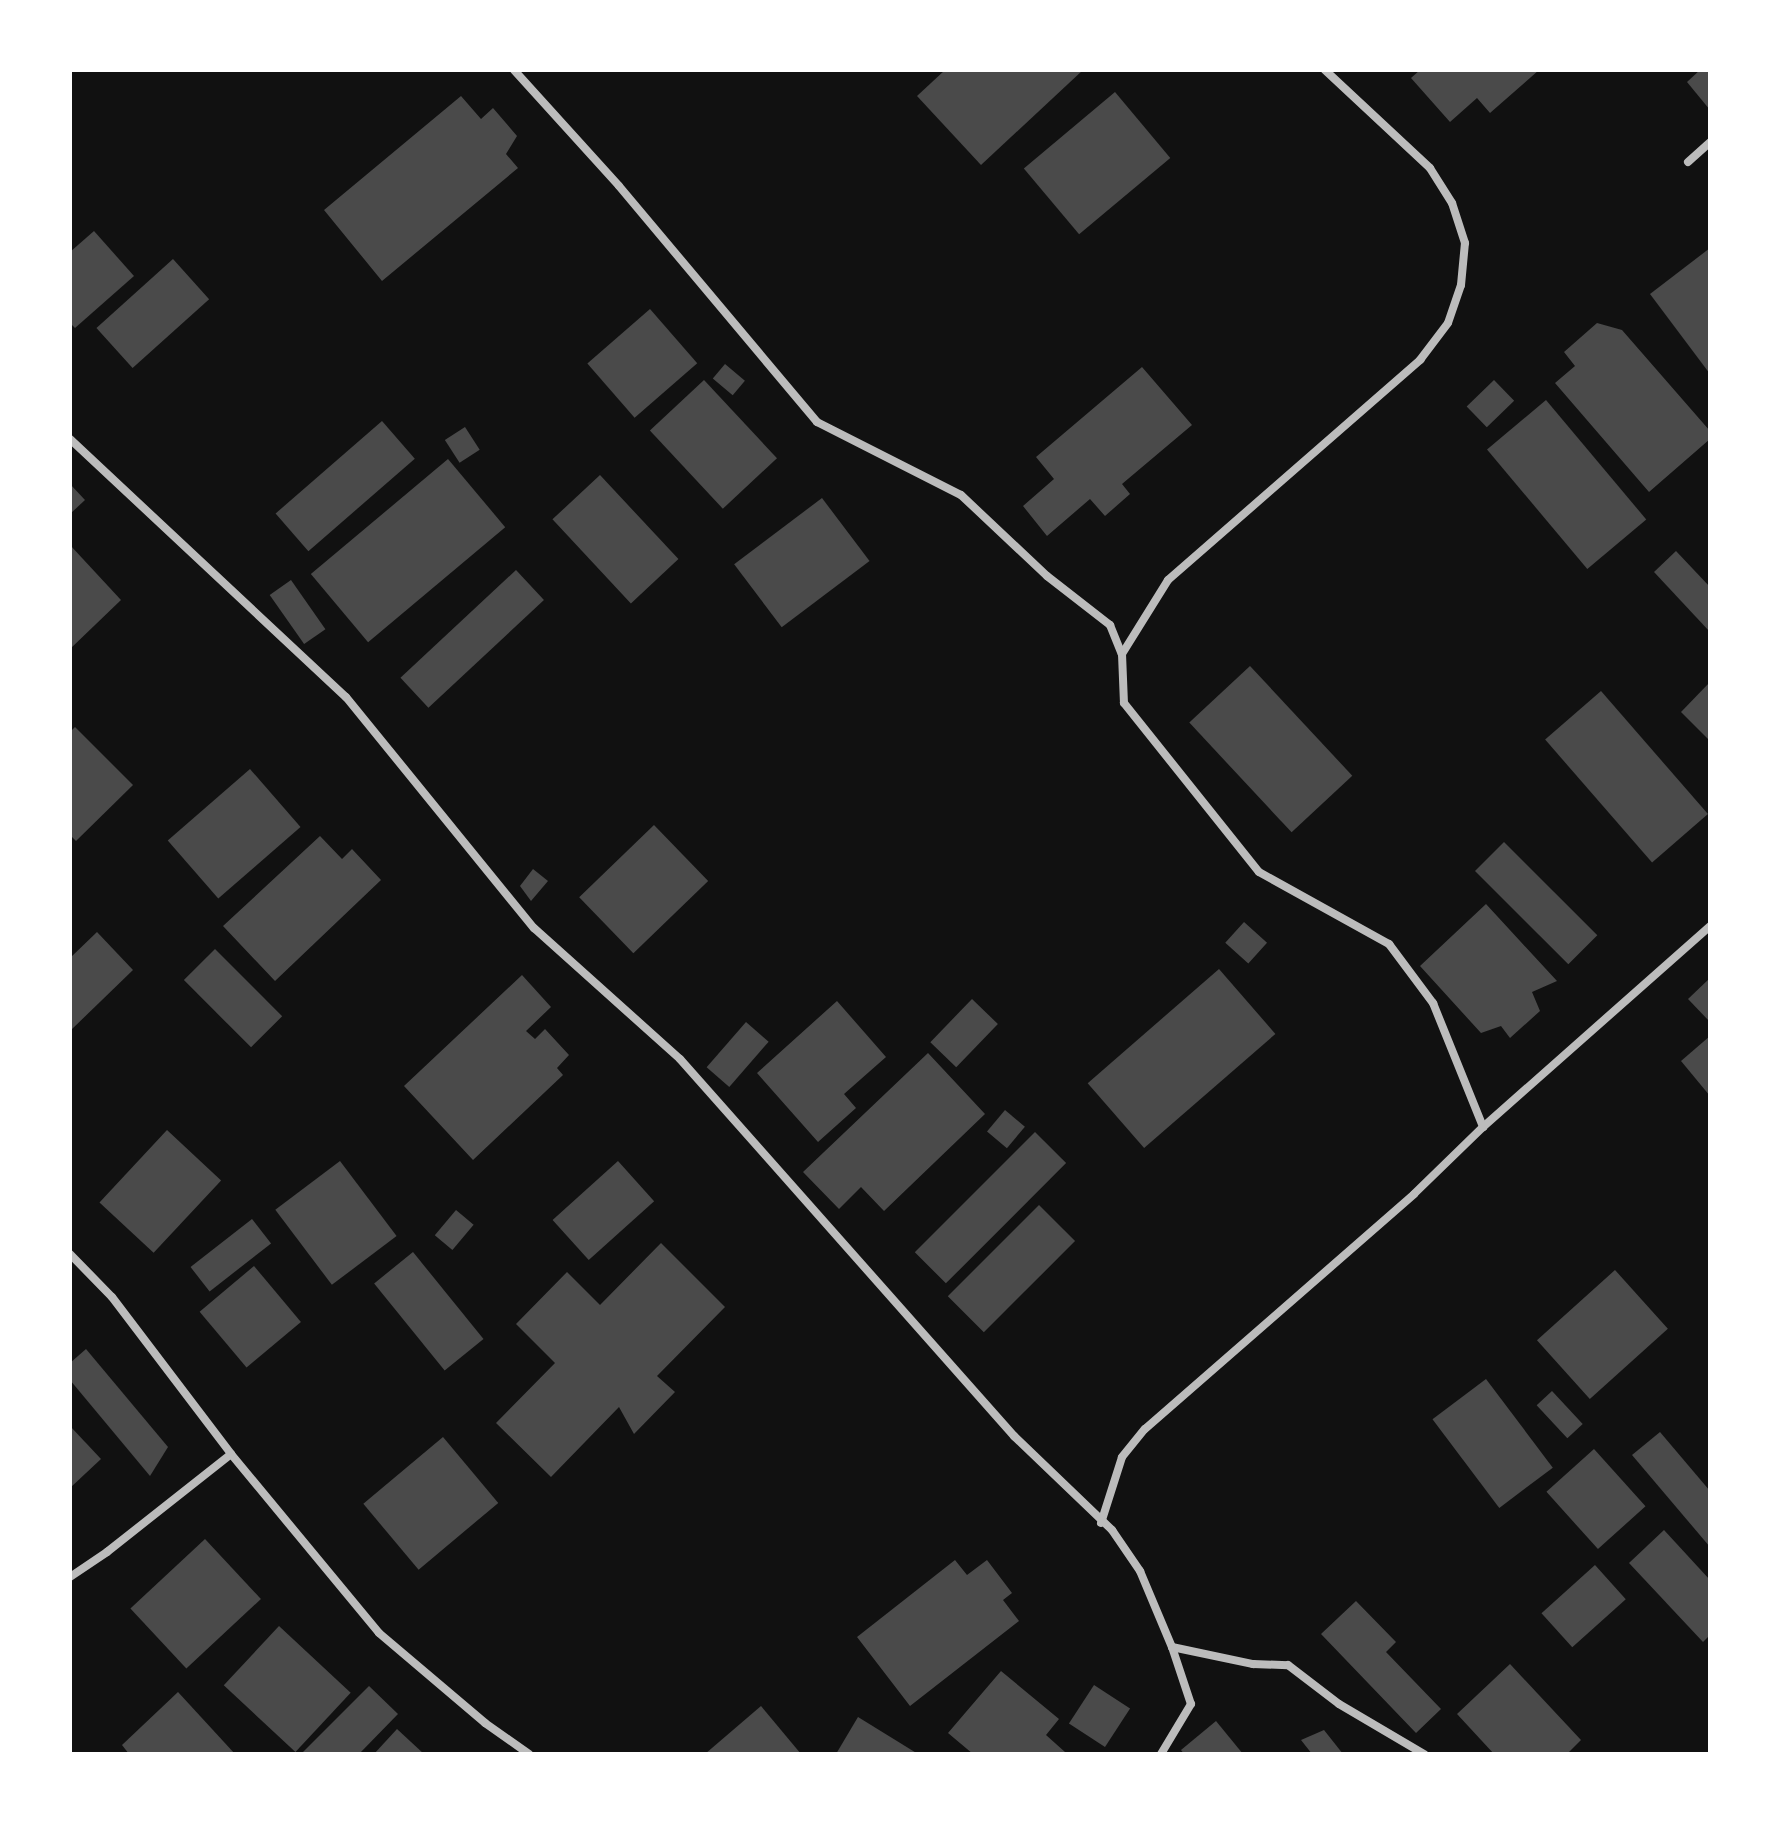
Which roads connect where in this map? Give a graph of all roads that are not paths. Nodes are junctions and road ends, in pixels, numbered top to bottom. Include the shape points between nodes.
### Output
1 (514, 70) edge
2 (1325, 70) edge
3 (1710, 142) edge
4 (1688, 162) dead end
5 (70, 439) edge
6 (1122, 654) junction
7 (1710, 926) edge
8 (1483, 1127) junction
9 (70, 1254) edge
10 (231, 1454) junction
11 (1101, 1523) junction
12 (70, 1577) edge
13 (1172, 1647) junction
14 (529, 1754) edge
15 (1161, 1754) edge
16 (1424, 1754) edge

1 - 6 street via 629,197 817,422 961,495 1047,576 1110,625
2 - 6 street via 1430,168 1452,203 1465,243 1461,285 1448,323 1420,360 1168,580
3 - 4 street
5 - 11 street via 346,697 534,928 680,1059 1014,1436
6 - 8 street via 1124,703 1259,872 1389,944 1433,1003
7 - 8 street
8 - 11 street via 1145,1429 1122,1457
9 - 10 street via 112,1297
10 - 12 street
10 - 14 street via 379,1633
11 - 13 street via 1112,1530 1140,1571
13 - 15 street via 1191,1704
13 - 16 street via 1253,1664 1288,1665 1339,1704

